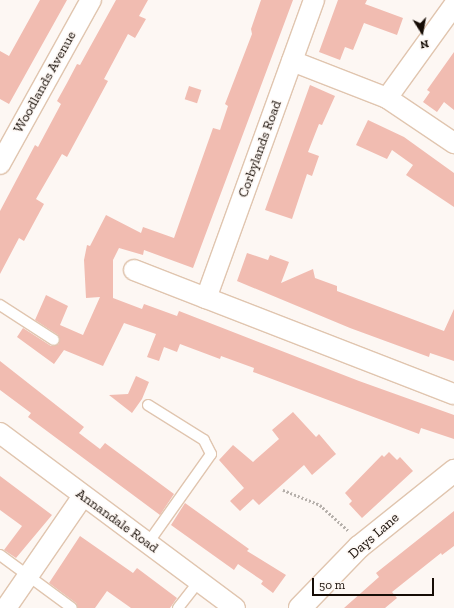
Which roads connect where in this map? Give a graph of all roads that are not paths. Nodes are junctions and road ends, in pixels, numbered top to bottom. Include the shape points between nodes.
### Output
1 (92, 0) edge
2 (314, 0) edge
3 (454, 5) edge
4 (292, 60) junction
5 (387, 98) junction
6 (454, 143) edge
7 (0, 164) edge
8 (134, 270) dead end
9 (206, 298) junction
10 (0, 305) edge
11 (54, 340) dead end
12 (454, 394) edge
13 (148, 405) dead end
14 (0, 434) edge
15 (454, 471) edge
16 (83, 496) junction
17 (148, 544) junction
18 (0, 555) edge
19 (29, 575) junction
20 (199, 581) junction
21 (6, 608) edge
22 (72, 608) edge
23 (178, 608) edge
24 (235, 608) edge
25 (300, 608) edge

1 - 7 street, Woodlands Avenue
2 - 4 street, Corbylands Road
3 - 5 street
4 - 5 street
4 - 9 street, Corbylands Road
5 - 6 street
8 - 9 street
9 - 12 street
10 - 11 lane
13 - 17 lane via 204,440 211,454
14 - 16 street, Annandale Road
15 - 25 street, Days Lane via 360,546
16 - 17 street, Annandale Road
16 - 19 street
17 - 20 street, Annandale Road
18 - 19 lane
19 - 21 street
19 - 22 lane
20 - 23 lane
20 - 24 street, Annandale Road

